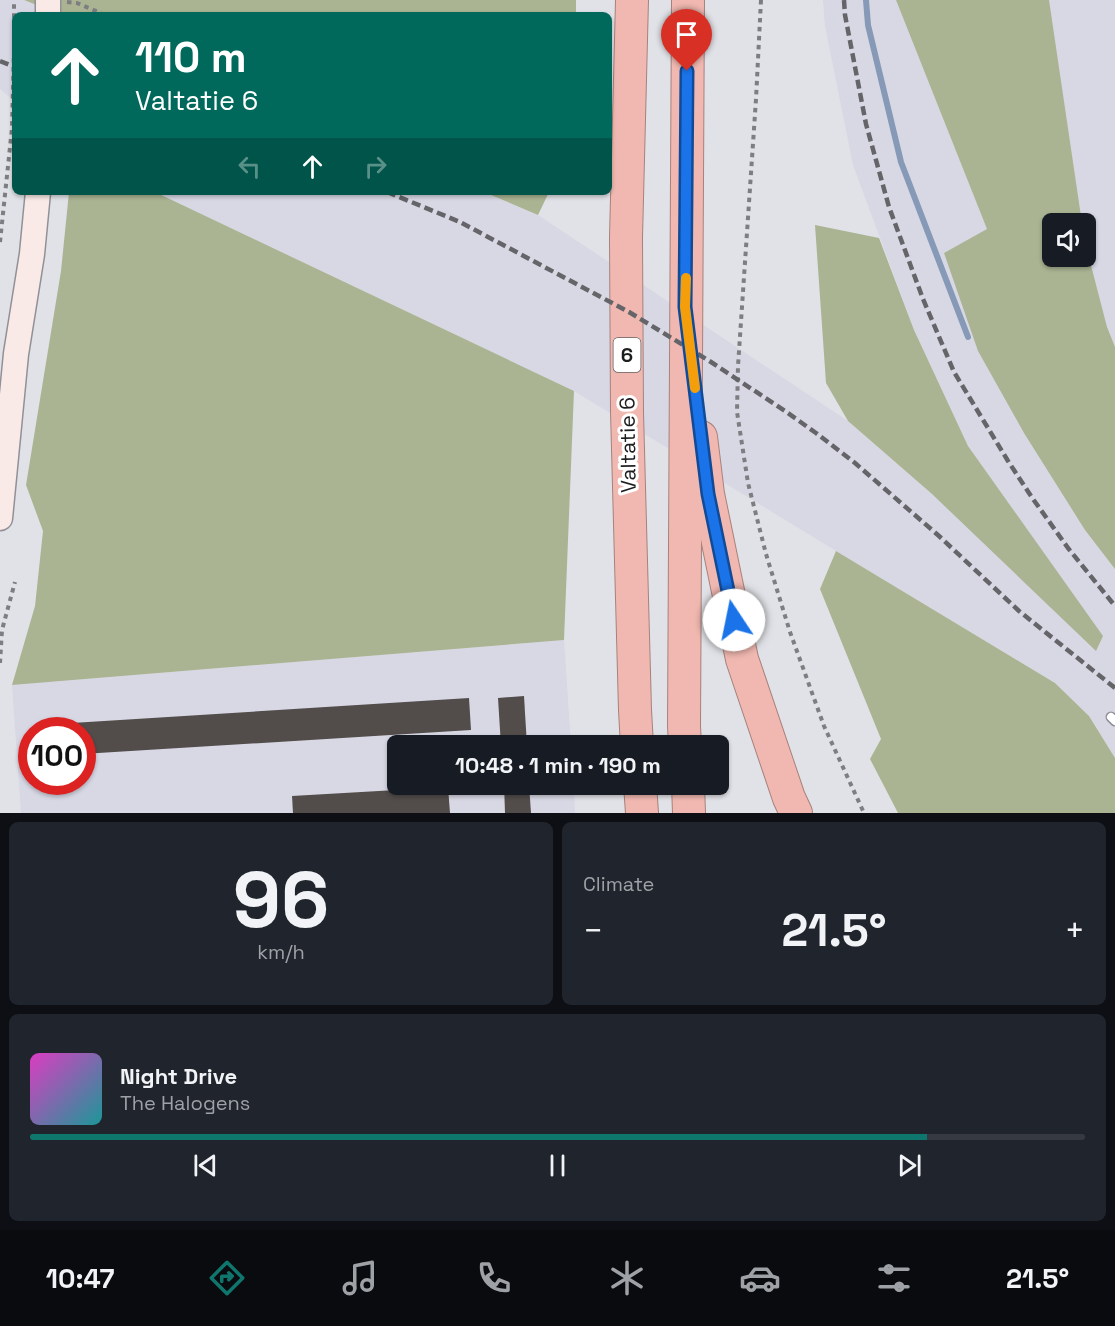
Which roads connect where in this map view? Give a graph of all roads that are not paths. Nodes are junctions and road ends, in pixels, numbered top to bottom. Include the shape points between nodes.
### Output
1 (632, 0) edge
2 (687, 0) edge
3 (38, 195) edge
4 (685, 307) junction
5 (0, 518) edge
6 (636, 735) edge
7 (685, 735) edge
8 (641, 795) edge
9 (688, 795) edge
10 (642, 813) edge
11 (689, 813) edge
12 (796, 813) edge

1 - 6 highway, Valtatie 6 / 6 via 626,238 627,412
2 - 4 highway
3 - 5 main road via 16,354
4 - 7 highway
4 - 12 highway via 708,494 742,659
8 - 10 highway
9 - 11 highway

